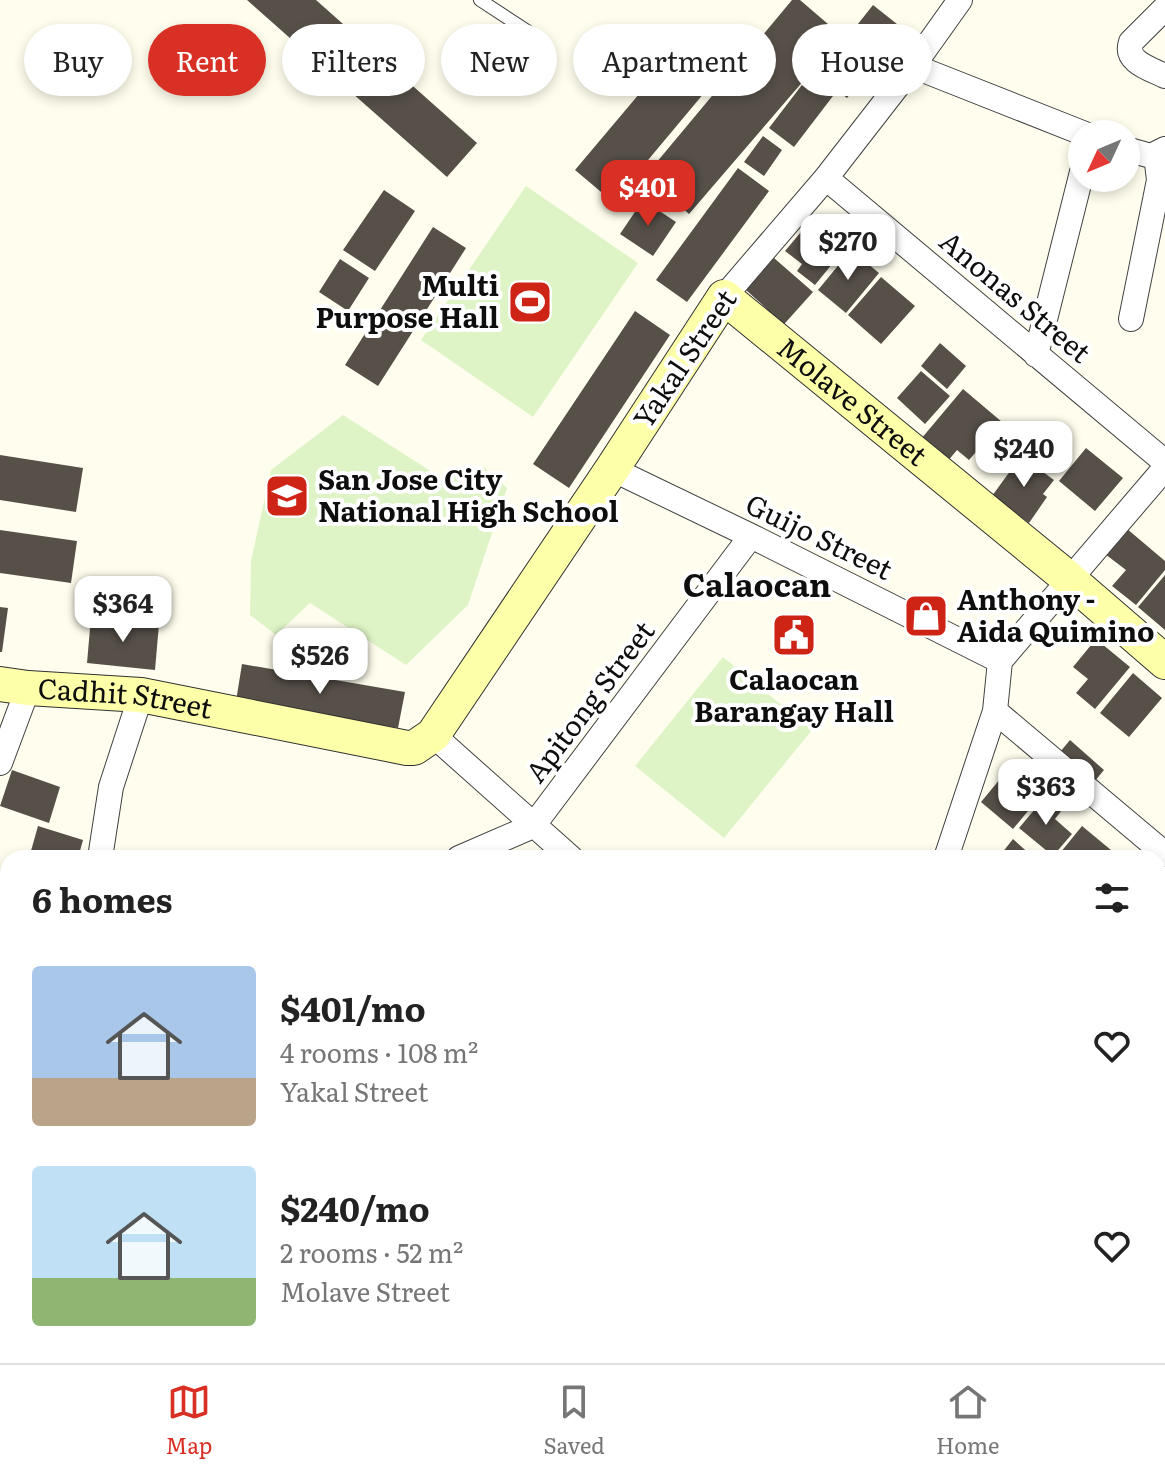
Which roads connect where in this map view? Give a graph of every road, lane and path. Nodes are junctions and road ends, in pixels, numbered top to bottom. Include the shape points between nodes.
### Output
1 (480, 0) edge
2 (960, 0) edge
3 (1165, 8) edge
4 (517, 24) edge
5 (932, 39) edge
6 (932, 74) edge
7 (1165, 76) edge
8 (890, 96) edge
9 (1068, 127) edge
10 (1145, 151) edge
11 (826, 178) junction
12 (1077, 192) edge
13 (724, 297) junction
14 (1131, 319) dead end
15 (1036, 355) junction
16 (1165, 465) edge
17 (612, 469) junction
18 (751, 536) junction
19 (1069, 579) junction
20 (1000, 661) junction
21 (1165, 662) edge
22 (14, 686) edge
23 (141, 695) junction
24 (995, 711) junction
25 (433, 735) junction
26 (0, 763) edge
27 (533, 826) junction
28 (101, 850) edge
29 (478, 850) edge
30 (562, 850) edge
31 (949, 850) edge
32 (1160, 850) edge

1 - 4 lane
2 - 5 street, Yakal Street
3 - 7 street via 1131,42 1129,51 1135,61
6 - 9 street
8 - 11 street, Yakal Street
10 - 14 street via 1159,180
11 - 13 street, Yakal Street
11 - 15 street, Anonas Street
12 - 15 street
13 - 17 street, Yakal Street
13 - 19 street, Molave Street
15 - 16 street, Anonas Street
16 - 19 street
17 - 18 street, Guijo Street
17 - 25 street, Yakal Street
18 - 20 street, Guijo Street
18 - 27 street, Apitong Street
19 - 20 street
19 - 21 street, Molave Street
20 - 24 street
22 - 23 street, Cadhit Street
22 - 26 street
23 - 25 street, Cadhit Street via 411,748
23 - 28 street via 111,787
24 - 31 street
24 - 32 street
25 - 27 street
27 - 29 street
27 - 30 street

